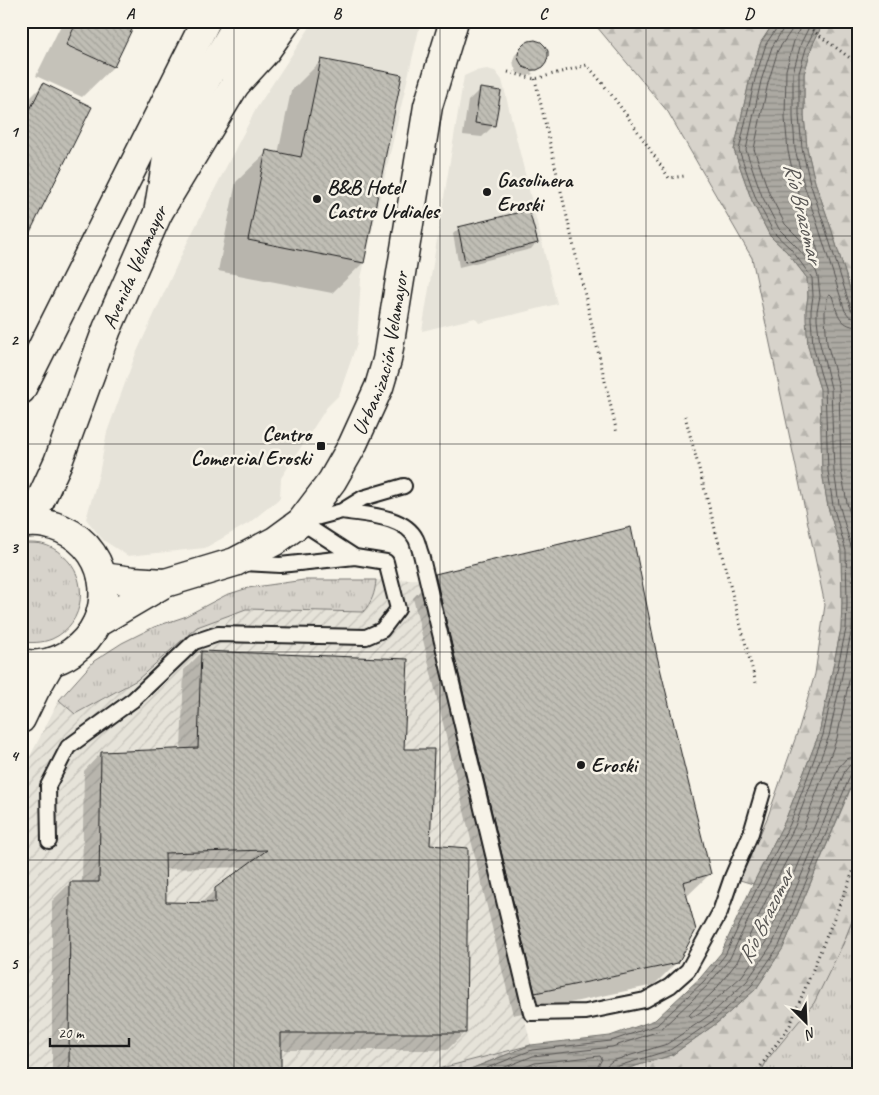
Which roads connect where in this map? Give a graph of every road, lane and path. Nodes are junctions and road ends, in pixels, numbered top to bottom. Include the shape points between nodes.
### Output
1 (206, 21) edge
2 (239, 21) edge
3 (257, 21) edge
4 (287, 21) edge
5 (454, 21) edge
6 (800, 21) edge
7 (858, 64) edge
8 (508, 72) dead end
9 (535, 79) junction
10 (235, 85) junction
11 (685, 176) dead end
12 (158, 213) junction
13 (21, 390) edge
14 (685, 416) dead end
15 (617, 433) dead end
16 (58, 462) junction
17 (404, 486) dead end
18 (342, 511) junction
19 (301, 522) junction
20 (23, 523) edge
21 (69, 532) junction
22 (355, 557) junction
23 (235, 562) junction
24 (102, 577) junction
25 (165, 583) junction
26 (97, 623) junction
27 (51, 662) junction
28 (21, 663) edge
29 (756, 683) dead end
30 (21, 719) edge
31 (763, 792) dead end
32 (49, 841) dead end
33 (858, 860) edge
34 (755, 1074) edge

1 - 13 main road, Avenida Velamayor
2 - 12 main road via 168,152
3 - 10 main road, Avenida Velamayor via 243,42
4 - 10 main road, Avenida Velamayor
5 - 19 main road, Urbanización Velamayor via 428,106 387,360 379,387 332,481
6 - 7 path
8 - 9 path
9 - 11 path via 587,65 669,178
9 - 15 path
10 - 12 main road, Avenida Velamayor
12 - 16 main road, Avenida Velamayor via 107,330
14 - 29 path
16 - 20 main road, Avenida Velamayor via 40,501
16 - 21 main road, Avenida Velamayor via 60,499
17 - 18 lane via 363,498
18 - 19 lane
18 - 31 lane via 394,520 415,537 531,1013 586,1012 645,1000 670,986 688,970 720,912 751,833
19 - 22 lane
19 - 23 main road, Urbanización Velamayor
20 - 21 main road via 40,523
21 - 24 main road via 90,551
22 - 23 lane via 280,565
22 - 32 lane via 386,562 398,609 382,630 366,637 218,634 194,642 133,700 68,747 48,786
23 - 25 main road, Urbanización Velamayor
24 - 25 main road, Urbanización Velamayor
24 - 26 main road via 104,593
25 - 26 main road, Urbanización Velamayor
26 - 27 main road via 79,648
27 - 28 main road
27 - 30 main road
33 - 34 path via 790,1025

